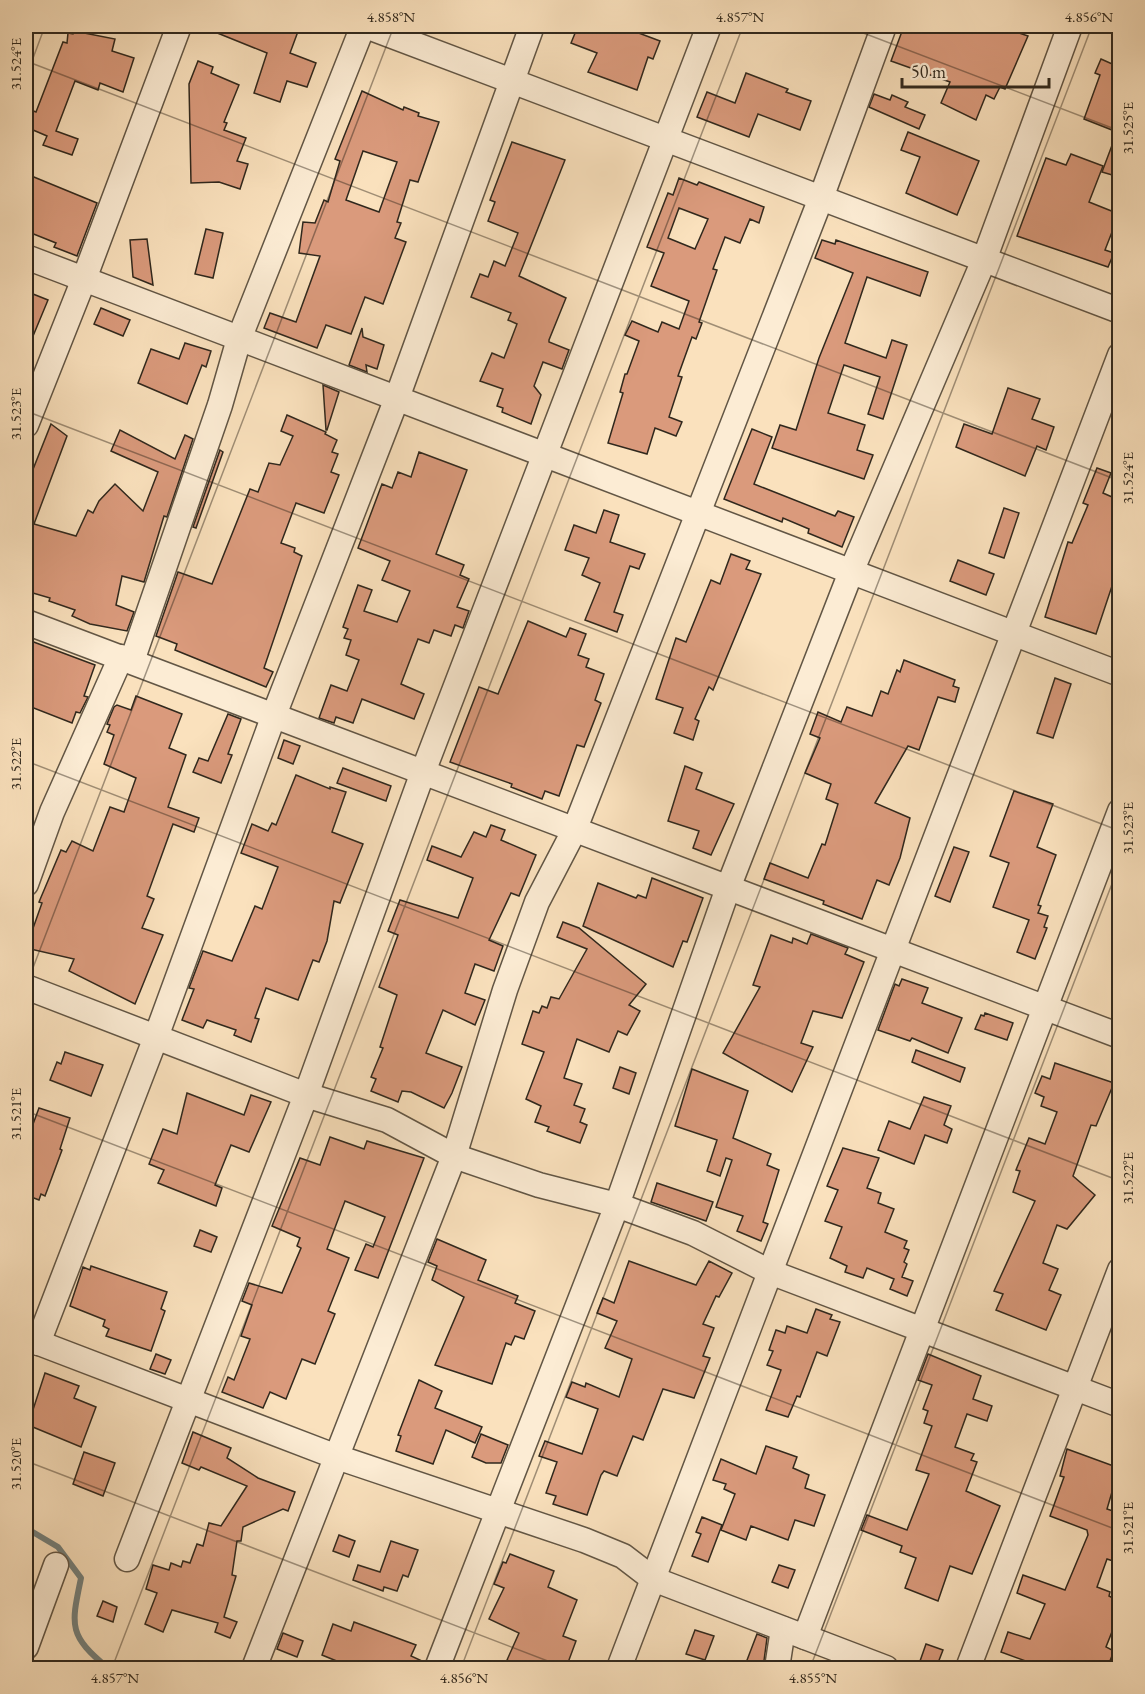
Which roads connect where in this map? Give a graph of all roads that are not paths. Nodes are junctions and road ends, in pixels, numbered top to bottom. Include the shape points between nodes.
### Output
1 (178, 26) edge
2 (364, 26) edge
3 (532, 26) edge
4 (709, 26) edge
5 (885, 26) edge
6 (1070, 26) edge
7 (511, 81) junction
8 (667, 140) junction
9 (821, 198) junction
10 (26, 257) edge
11 (984, 260) junction
12 (84, 279) junction
13 (1119, 311) edge
14 (239, 339) junction
15 (1119, 355) edge
16 (397, 398) junction
17 (26, 425) edge
18 (544, 454) junction
19 (699, 513) junction
20 (851, 572) junction
21 (26, 622) edge
22 (1014, 633) junction
23 (127, 659) junction
24 (1119, 674) edge
25 (274, 715) junction
26 (423, 772) junction
27 (1119, 811) edge
28 (574, 831) junction
29 (26, 884) edge
30 (728, 888) junction
31 (893, 950) junction
32 (26, 987) edge
33 (1045, 1008) junction
34 (1119, 1036) edge
35 (156, 1037) junction
36 (306, 1095) junction
37 (454, 1156) junction
38 (616, 1205) junction
39 (1119, 1270) edge
40 (770, 1272) junction
41 (922, 1331) junction
42 (32, 1340) edge
43 (1075, 1387) junction
44 (189, 1401) junction
45 (1119, 1405) edge
46 (337, 1457) junction
47 (498, 1511) junction
48 (127, 1559) dead end
49 (57, 1565) dead end
50 (653, 1579) junction
51 (794, 1633) junction
52 (26, 1641) edge
53 (254, 1668) edge
54 (437, 1668) edge
55 (619, 1668) edge
56 (777, 1668) edge
57 (886, 1668) edge
58 (968, 1668) edge

1 - 12 street
2 - 7 street
2 - 14 street
3 - 7 street
4 - 8 street
5 - 9 street
6 - 11 street
7 - 8 street
7 - 16 street
8 - 9 street
8 - 18 street
9 - 11 street
9 - 19 street
10 - 12 street
11 - 13 street
11 - 20 street
12 - 14 street
12 - 17 street
14 - 16 street
14 - 23 street via 220,405
15 - 22 street
16 - 18 street
16 - 25 street
18 - 19 street
18 - 26 street
19 - 20 street
19 - 28 street
20 - 22 street
20 - 30 street
21 - 23 street
22 - 24 street
22 - 31 street
23 - 25 street
23 - 29 street via 52,812
25 - 26 street
25 - 35 street
26 - 28 street
26 - 36 street
27 - 33 street
28 - 30 street
28 - 37 street via 537,902 505,990
30 - 31 street
30 - 38 street
31 - 33 street
31 - 40 street
32 - 35 street
33 - 34 street
33 - 41 street
35 - 36 street
35 - 42 street
36 - 37 street via 387,1120
36 - 44 street
37 - 38 street via 539,1185
37 - 46 street
38 - 40 street via 693,1233
38 - 47 street
39 - 43 street
40 - 41 street
40 - 50 street
41 - 43 street
41 - 51 street
42 - 44 street
43 - 45 street
43 - 58 street
44 - 46 street
44 - 48 street
46 - 47 street
46 - 53 street
47 - 50 street via 622,1556
47 - 54 street
49 - 52 street
50 - 51 street
50 - 55 street
51 - 56 street
51 - 57 street

